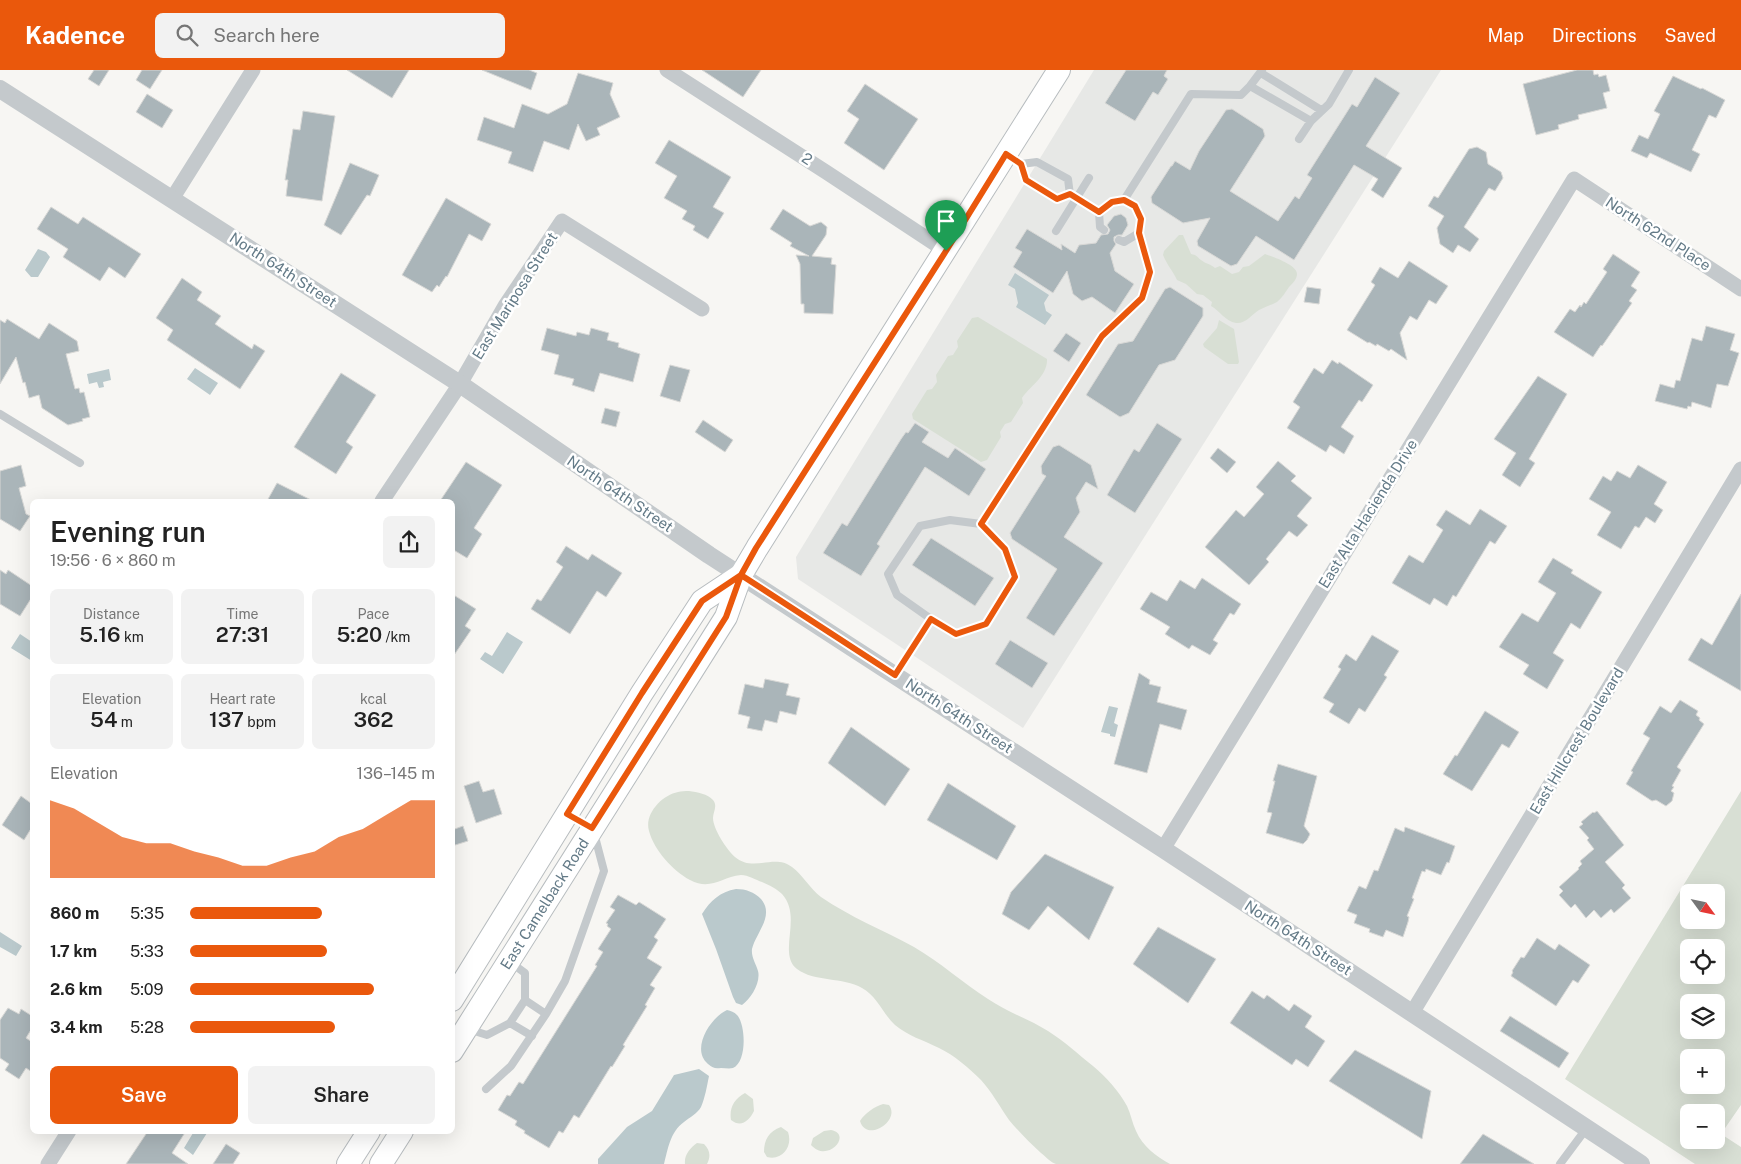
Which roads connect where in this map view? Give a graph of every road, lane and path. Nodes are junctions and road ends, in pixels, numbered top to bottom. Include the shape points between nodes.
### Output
1 (253, 70) edge
2 (667, 70) edge
3 (1059, 70) edge
4 (1349, 70) edge
5 (1261, 71) edge
6 (1250, 86) junction
7 (0, 89) edge
8 (1321, 110) junction
9 (1311, 121) junction
10 (1299, 139) dead end
11 (1014, 159) junction
12 (1089, 178) dead end
13 (1574, 179) joint
14 (1073, 196) junction
15 (172, 199) junction
16 (1124, 200) junction
17 (1099, 212) junction
18 (1104, 230) dead end
19 (1056, 231) dead end
20 (1139, 233) junction
21 (1119, 240) dead end
22 (946, 251) junction
23 (1741, 289) edge
24 (702, 309) dead end
25 (460, 384) junction
26 (0, 414) edge
27 (80, 463) dead end
28 (1741, 469) edge
29 (383, 499) edge
30 (981, 524) junction
31 (741, 575) junction
32 (931, 619) junction
33 (895, 675) junction
34 (567, 814) junction
35 (592, 828) junction
36 (1163, 848) junction
37 (508, 962) junction
38 (457, 992) edge
39 (485, 999) junction
40 (525, 1000) junction
41 (546, 1014) junction
42 (1412, 1014) junction
43 (510, 1023) junction
44 (466, 1029) junction
45 (532, 1036) junction
46 (455, 1046) edge
47 (486, 1089) dead end
48 (1586, 1129) junction
49 (67, 1134) edge
50 (367, 1134) edge
51 (400, 1134) edge
52 (48, 1164) edge
53 (348, 1164) edge
54 (381, 1164) edge
55 (1560, 1164) edge
56 (1641, 1164) edge

1 - 15 street
2 - 22 street, 2
3 - 11 main road, East Camelback Road
4 - 8 lane via 1329,104
5 - 6 lane
5 - 8 lane
6 - 9 lane
6 - 16 lane via 1241,95 1191,94
7 - 15 street, North 64th Street
8 - 9 lane
9 - 10 lane
11 - 14 lane via 1037,162 1068,179
11 - 14 lane via 1026,180 1057,199
11 - 22 main road, East Camelback Road
12 - 14 lane
13 - 23 street, North 62nd Place
13 - 36 street, East Alta Hacienda Drive
14 - 17 lane
14 - 19 lane
15 - 25 street, North 64th Street
16 - 17 lane via 1112,202
16 - 20 lane via 1135,206 1141,219
17 - 18 lane via 1100,227
20 - 21 lane via 1124,242
20 - 30 lane via 1150,272 1142,298 1102,336
22 - 31 main road, East Camelback Road
24 - 25 street, East Mariposa Street via 562,221 505,306
25 - 29 street
25 - 31 street, North 64th Street
26 - 27 lane
28 - 42 street, East Hillcrest Boulevard
30 - 32 lane via 1005,549 1015,577 986,624 956,634
30 - 32 lane via 950,520 920,526 888,574 897,595
31 - 33 street, North 64th Street
31 - 34 main road, East Camelback Road via 702,601
31 - 35 main road, East Camelback Road via 726,617
32 - 33 lane
33 - 36 street, North 64th Street
34 - 35 main road
34 - 38 main road, East Camelback Road
35 - 37 main road, East Camelback Road
35 - 41 lane via 604,872 565,981
36 - 42 street, North 64th Street
37 - 39 main road, East Camelback Road
37 - 40 lane via 525,973
38 - 39 main road
39 - 44 main road, East Camelback Road
40 - 41 lane
40 - 43 lane
41 - 45 lane
42 - 48 street, North 64th Street
43 - 44 lane via 487,1035
43 - 45 lane
44 - 46 main road, East Camelback Road
45 - 47 lane via 511,1066
48 - 55 lane
48 - 56 street, North 64th Street
49 - 52 street
50 - 53 main road
51 - 54 main road

